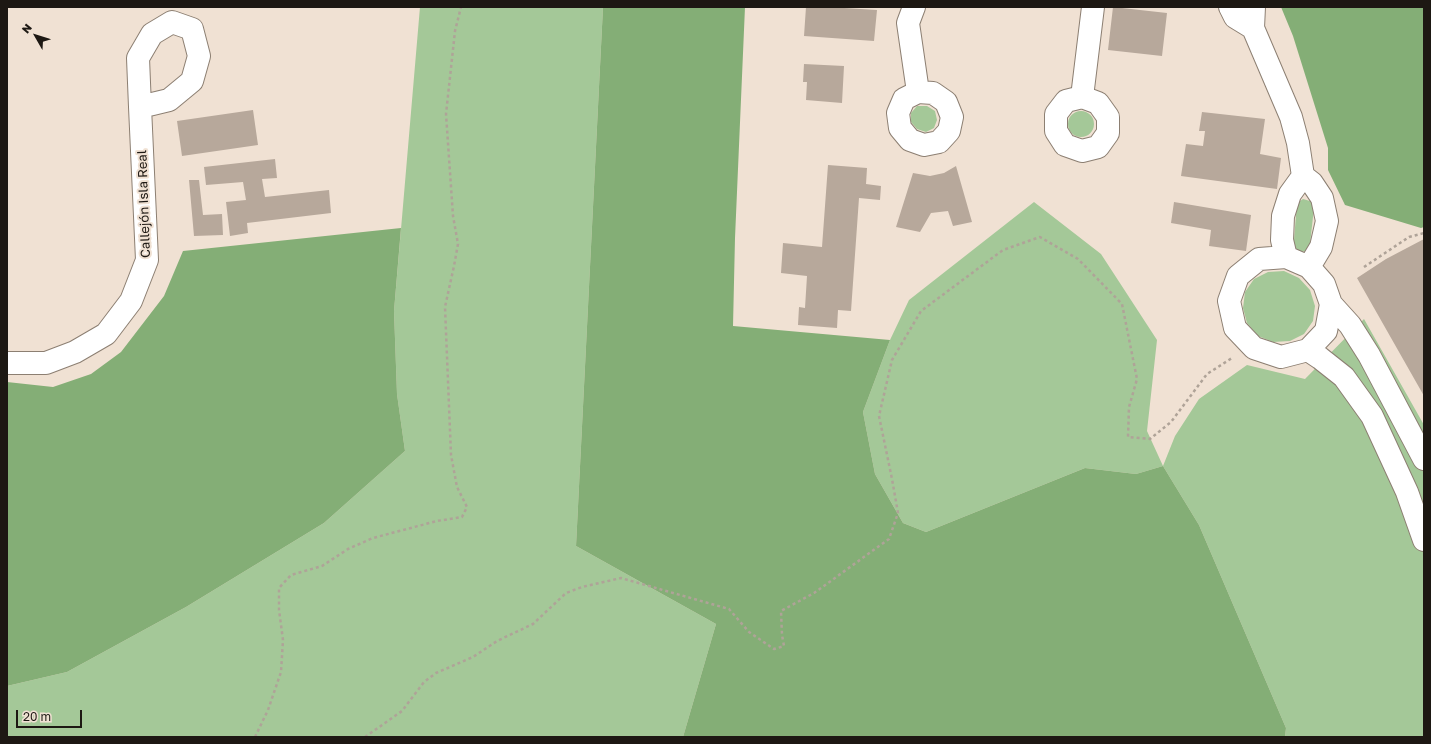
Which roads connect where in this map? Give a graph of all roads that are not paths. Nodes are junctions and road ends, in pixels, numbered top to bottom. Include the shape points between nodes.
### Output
1 (914, 7) edge
2 (1093, 7) edge
3 (1230, 7) edge
4 (1254, 7) edge
5 (1252, 28) junction
6 (918, 92) dead end
7 (1082, 97) dead end
8 (140, 107) dead end
9 (1303, 176) junction
10 (1286, 257) junction
11 (1310, 267) junction
12 (1331, 304) junction
13 (1308, 350) junction
14 (9, 362) edge
15 (1424, 459) edge
16 (1424, 540) edge

1 - 6 street via 908,23
2 - 7 street
3 - 5 street via 1235,17
4 - 5 street
5 - 9 street via 1291,117
8 - 14 street, Callejón Isla Real via 147,260 131,301 106,334 75,352 46,363
9 - 10 street via 1290,194 1283,216 1282,240
9 - 11 street via 1312,183 1322,198 1327,221 1321,247
10 - 11 street
10 - 13 street via 1260,260 1238,276 1229,301 1235,328 1254,348 1274,355 1281,357
11 - 12 street via 1324,284
12 - 13 street via 1326,331
12 - 15 street via 1350,325 1369,355
13 - 16 street via 1344,377 1372,416 1407,492

